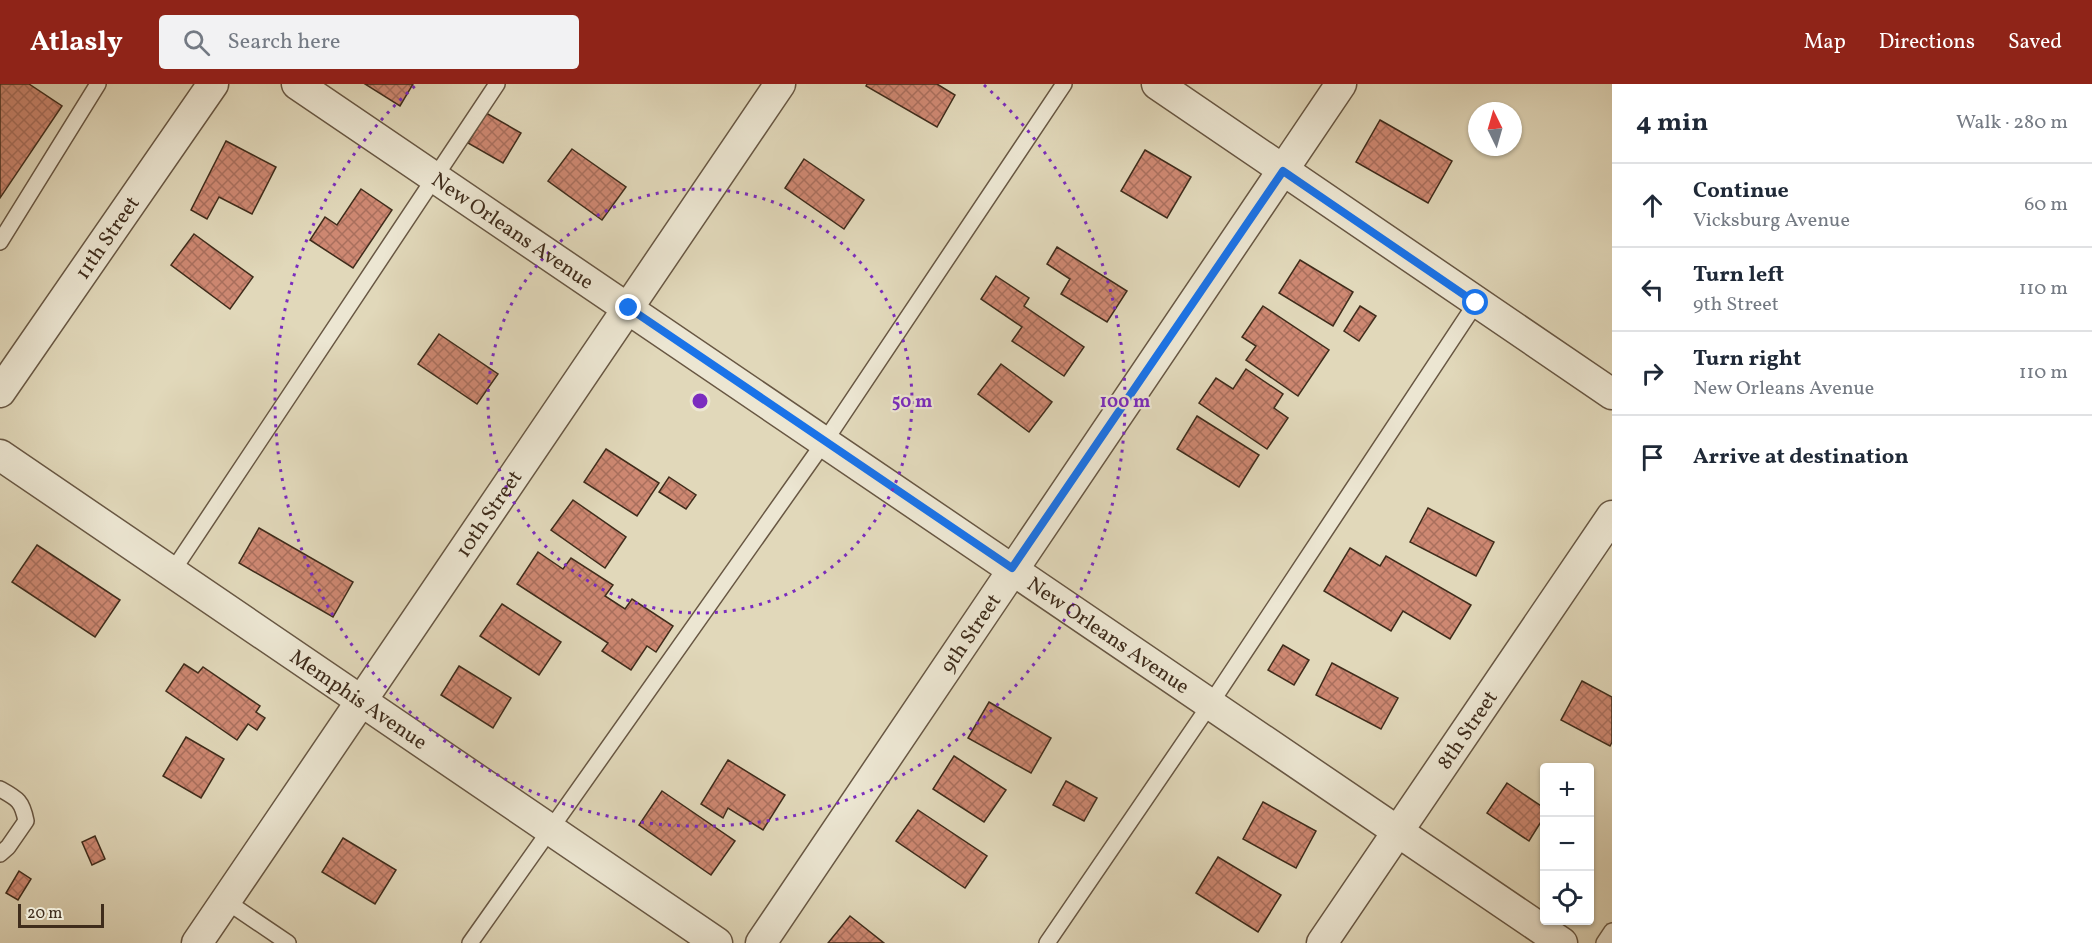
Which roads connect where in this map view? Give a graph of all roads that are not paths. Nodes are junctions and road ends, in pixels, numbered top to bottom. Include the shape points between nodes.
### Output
1 (98, 84) edge
2 (213, 84) edge
3 (297, 84) edge
4 (497, 84) edge
5 (780, 84) edge
6 (1064, 84) edge
7 (1157, 84) edge
8 (1341, 84) edge
9 (1283, 171) junction
10 (434, 177) junction
11 (0, 242) edge
12 (1476, 303) junction
13 (629, 308) junction
14 (2, 386) edge
15 (1612, 394) edge
16 (825, 441) junction
17 (0, 455) edge
18 (1612, 516) edge
19 (1012, 568) junction
20 (172, 572) junction
21 (363, 700) junction
22 (1211, 703) junction
23 (0, 789) edge
24 (550, 829) junction
25 (1398, 831) junction
26 (0, 854) edge
27 (226, 901) junction
28 (1612, 931) edge
29 (197, 943) edge
30 (288, 943) edge
31 (470, 943) edge
32 (717, 943) edge
33 (761, 943) edge
34 (1047, 943) edge
35 (1322, 943) edge
36 (1562, 943) edge
37 (1604, 943) edge

1 - 11 lane
2 - 14 street, 11th Street
3 - 10 street, New Orleans Avenue
4 - 10 lane
5 - 13 street, 10th Street
6 - 16 lane
7 - 9 street
8 - 9 street, 9th Street
9 - 12 street
9 - 19 street, 9th Street
10 - 13 street, New Orleans Avenue
10 - 20 lane
12 - 15 street
12 - 22 lane
13 - 16 street, New Orleans Avenue
13 - 21 street, 10th Street
16 - 19 street, New Orleans Avenue
16 - 24 lane
17 - 20 street, Memphis Avenue
18 - 25 street, 8th Street
19 - 22 street, New Orleans Avenue
19 - 33 street, 9th Street
20 - 21 street, Memphis Avenue
21 - 24 street, Memphis Avenue
21 - 27 street, 10th Street
22 - 25 street, New Orleans Avenue
22 - 34 lane
23 - 26 lane via 18,799 26,821
24 - 31 lane
24 - 32 street, Memphis Avenue
25 - 35 street, 8th Street
25 - 36 street, New Orleans Avenue
27 - 29 street, 10th Street
27 - 30 lane
28 - 37 lane

